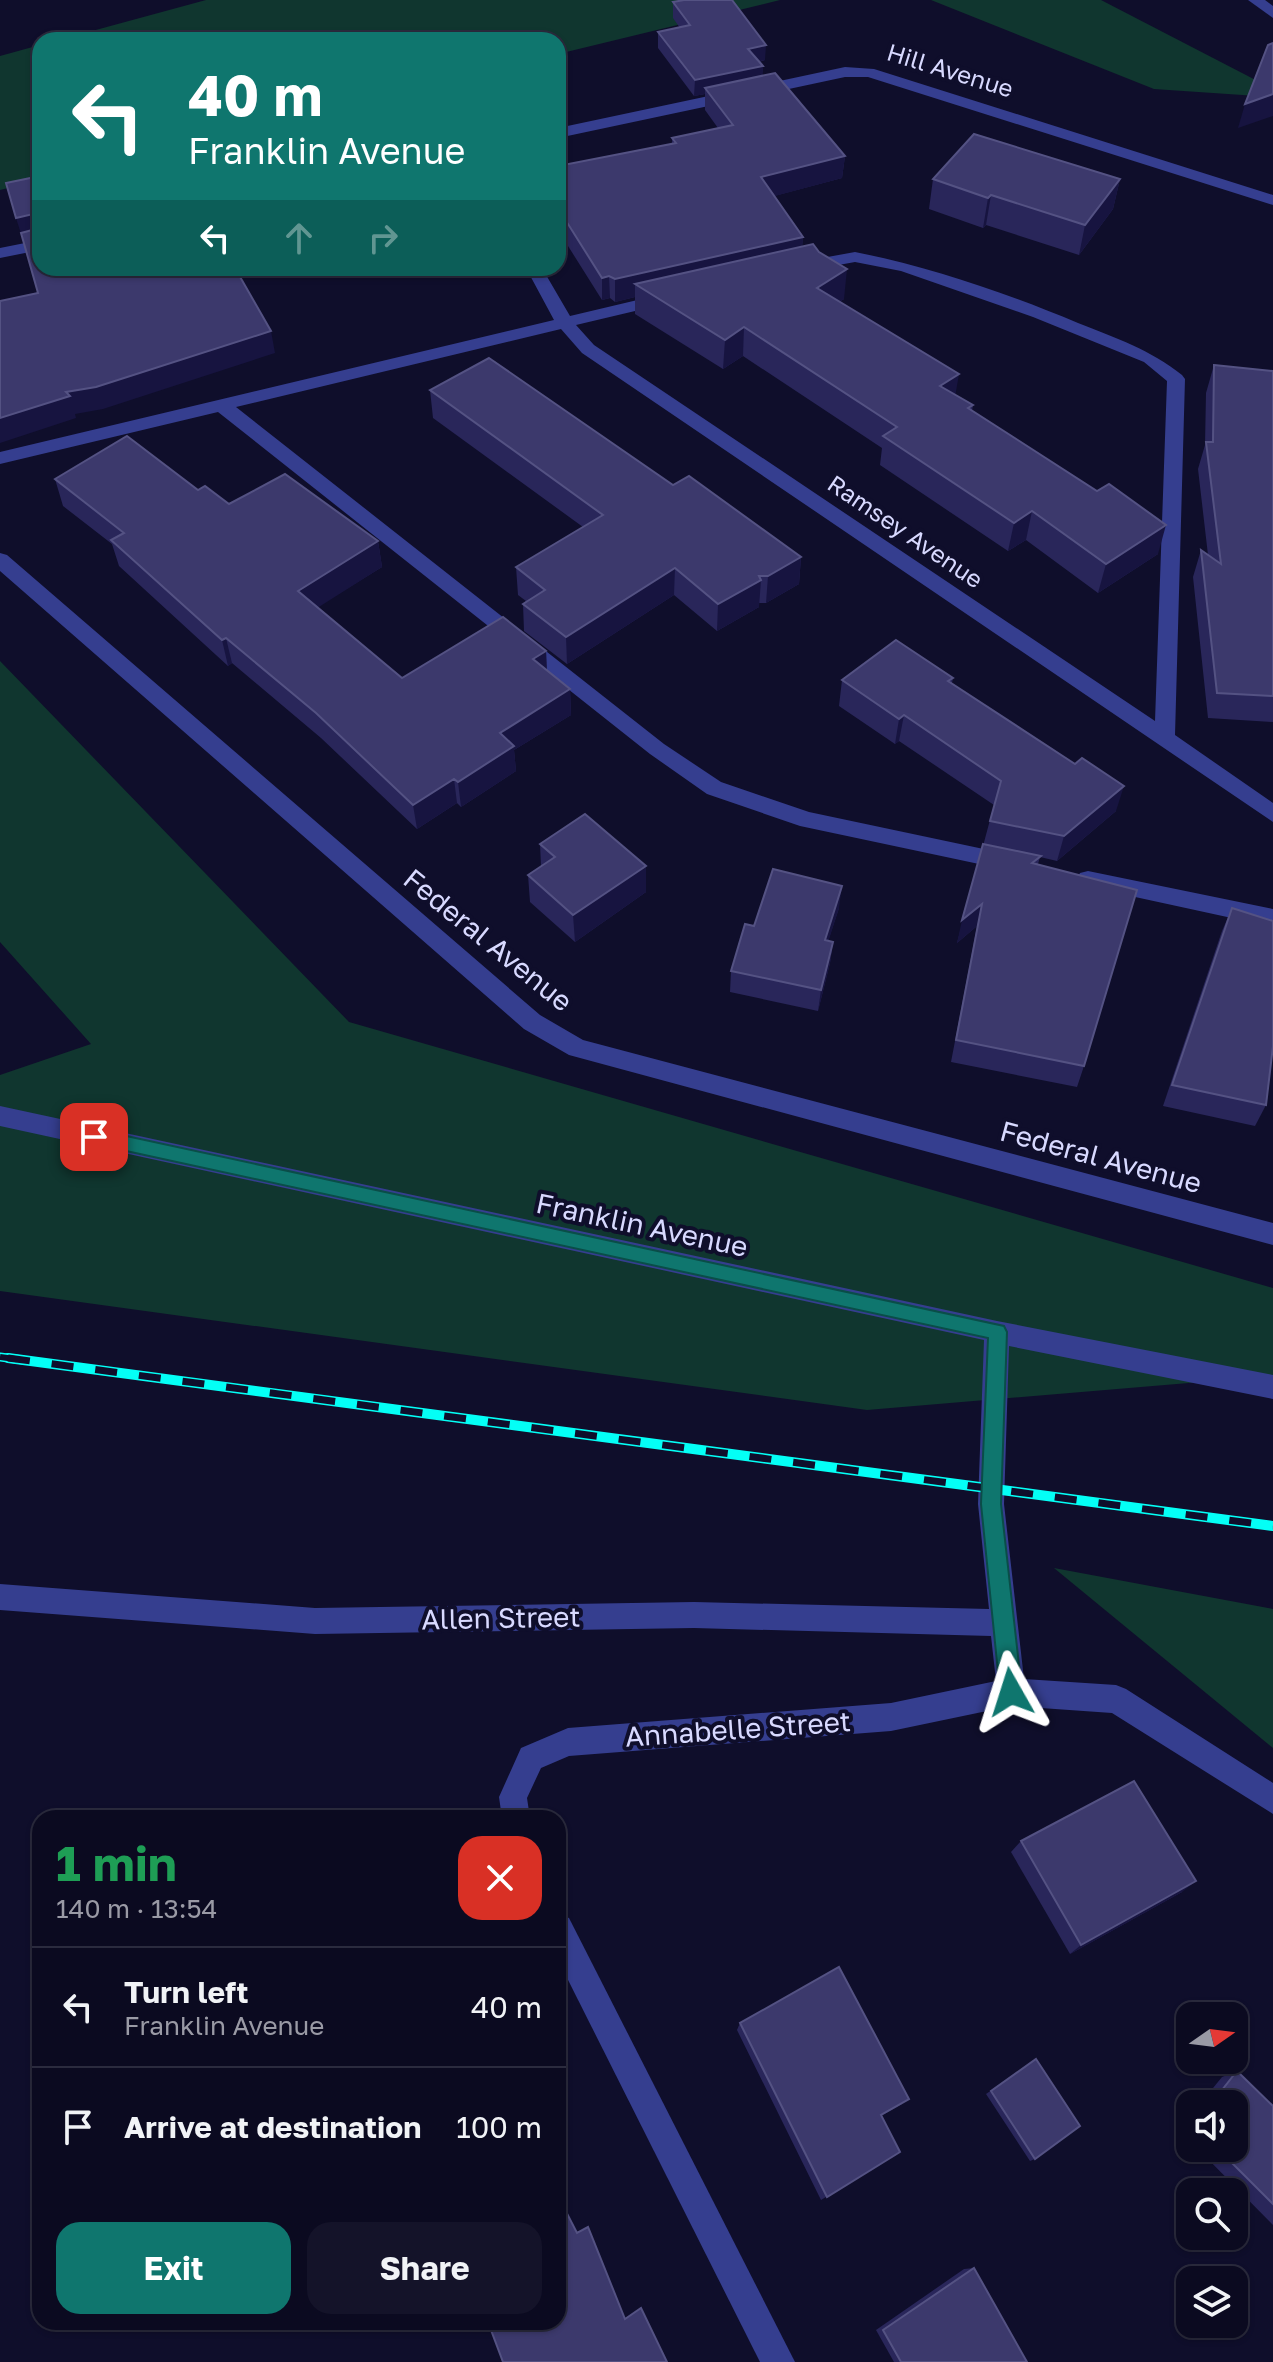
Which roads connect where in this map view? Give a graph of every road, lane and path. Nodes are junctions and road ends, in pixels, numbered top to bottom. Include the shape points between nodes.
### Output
1 (1255, 0) edge
2 (1273, 13) edge
3 (566, 131) edge
4 (1273, 200) edge
5 (32, 247) edge
6 (0, 253) edge
7 (784, 270) edge
8 (539, 276) edge
9 (682, 294) edge
10 (565, 323) junction
11 (221, 405) junction
12 (0, 458) edge
13 (0, 560) edge
14 (1165, 738) junction
15 (1273, 814) edge
16 (1040, 869) edge
17 (1071, 875) edge
18 (1273, 918) edge
19 (0, 1116) edge
20 (1273, 1234) edge
21 (997, 1332) junction
22 (1273, 1387) edge
23 (0, 1597) edge
24 (1004, 1623) junction
25 (1011, 1692) junction
26 (1273, 1800) edge
27 (515, 1810) edge
28 (566, 1945) edge
29 (778, 2362) edge

1 - 2 street
3 - 4 street, Hill Avenue via 845,72 869,72
5 - 6 street
7 - 14 street via 855,257 905,267 1136,352 1176,379
8 - 10 street, Ramsey Avenue
9 - 10 street
10 - 11 street
10 - 14 street, Ramsey Avenue via 588,349
11 - 12 street
11 - 16 street via 657,749 714,788 808,820
13 - 20 street, Federal Avenue via 532,1022 577,1048
14 - 15 street, Ramsey Avenue
17 - 18 street
19 - 21 street, Franklin Avenue
21 - 22 street, Franklin Avenue
21 - 24 street via 991,1504
23 - 24 street, Allen Street via 315,1621 694,1615
24 - 25 street
25 - 26 street, Annabelle Street via 1116,1699
25 - 27 street, Annabelle Street via 891,1717 568,1742 531,1758 513,1797
28 - 29 street

